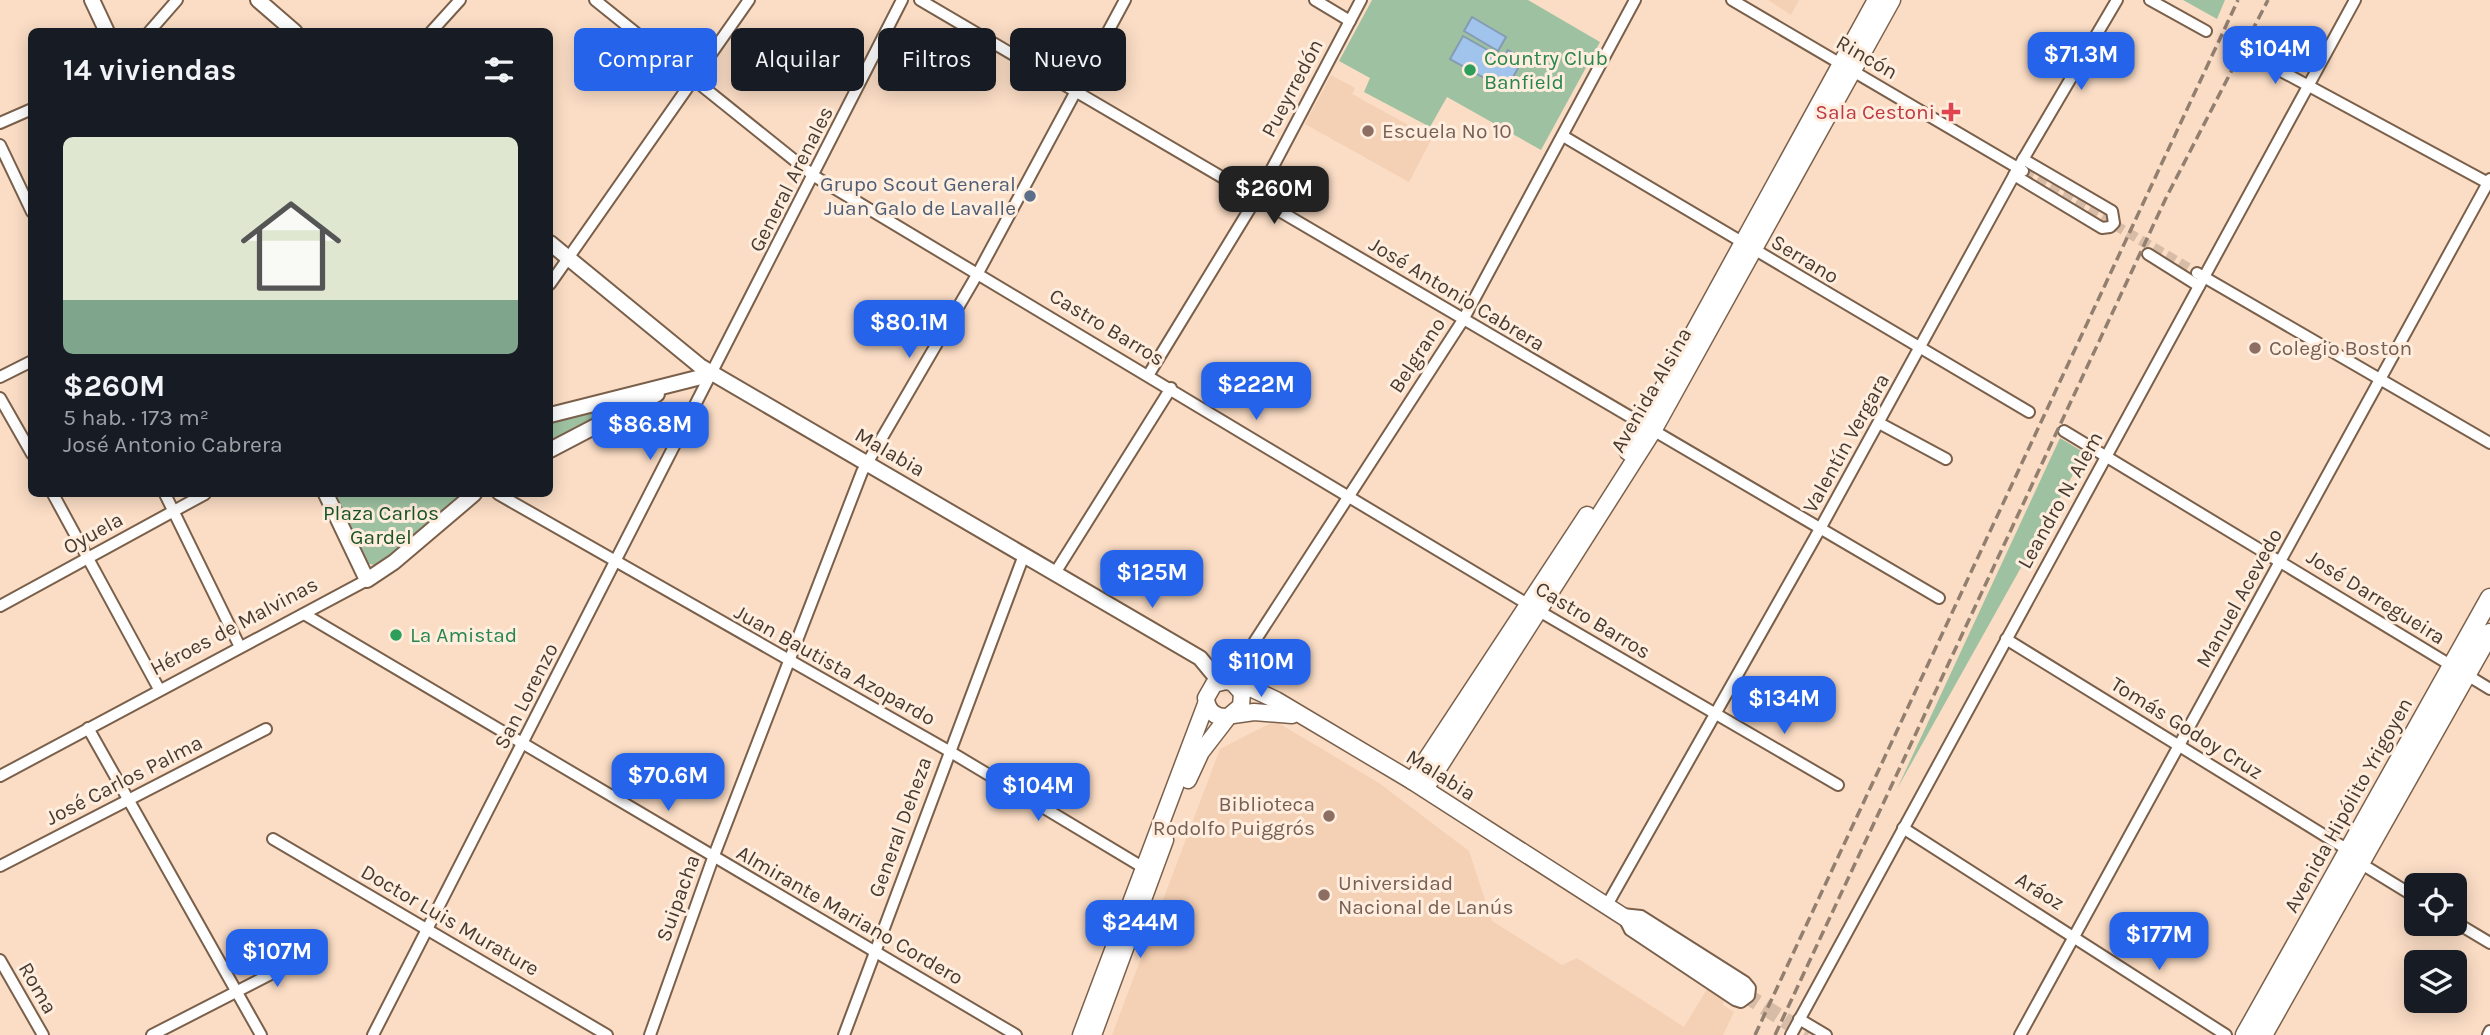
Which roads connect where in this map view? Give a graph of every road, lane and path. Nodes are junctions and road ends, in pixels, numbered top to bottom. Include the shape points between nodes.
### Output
1 (92, 0) edge
2 (177, 0) edge
3 (258, 0) edge
4 (460, 0) edge
5 (595, 0) edge
6 (749, 0) edge
7 (902, 0) edge
8 (920, 0) edge
9 (1125, 0) edge
10 (1315, 0) edge
11 (1361, 0) edge
12 (1635, 0) edge
13 (1732, 0) edge
14 (1876, 0) edge
15 (1892, 0) edge
16 (2117, 0) edge
17 (2150, 0) edge
18 (2355, 0) edge
19 (1350, 20) junction
20 (105, 28) edge
21 (152, 28) edge
22 (290, 28) edge
23 (435, 28) edge
24 (629, 28) edge
25 (1109, 28) edge
26 (2206, 31) dead end
27 (717, 46) edge
28 (1010, 53) edge
29 (2259, 59) dead end
30 (1848, 67) junction
31 (2307, 85) junction
32 (685, 91) edge
33 (707, 91) edge
34 (1074, 91) joint
35 (28, 110) edge
36 (0, 123) edge
37 (1563, 136) junction
38 (0, 145) edge
39 (2020, 169) junction
40 (814, 176) junction
41 (2489, 182) edge
42 (1257, 197) junction
43 (28, 204) edge
44 (553, 246) edge
45 (1749, 248) junction
46 (2148, 254) dead end
47 (567, 258) junction
48 (978, 273) junction
49 (553, 279) edge
50 (2200, 279) junction
51 (1463, 320) junction
52 (1920, 349) junction
53 (28, 363) edge
54 (713, 374) junction
55 (1149, 374) junction
56 (0, 377) edge
57 (2383, 379) junction
58 (679, 383) junction
59 (1171, 388) junction
60 (0, 398) edge
61 (2029, 412) dead end
62 (553, 414) edge
63 (1879, 423) junction
64 (1648, 428) junction
65 (2064, 431) dead end
66 (2490, 443) edge
67 (28, 447) edge
68 (553, 448) edge
69 (2106, 455) junction
70 (1946, 459) dead end
71 (868, 463) junction
72 (1347, 496) junction
73 (55, 497) edge
74 (167, 497) edge
75 (200, 497) edge
76 (327, 497) edge
77 (470, 497) edge
78 (503, 497) edge
79 (174, 511) junction
80 (1821, 527) junction
81 (1024, 555) junction
82 (89, 558) junction
83 (2282, 561) junction
84 (616, 563) junction
85 (1055, 573) junction
86 (367, 580) junction
87 (1939, 598) dead end
88 (2490, 598) edge
89 (0, 606) edge
90 (1534, 608) junction
91 (304, 614) junction
92 (2490, 633) edge
93 (2006, 639) junction
94 (240, 647) junction
95 (789, 662) junction
96 (2459, 670) junction
97 (1227, 682) junction
98 (2490, 689) edge
99 (159, 690) junction
100 (1206, 704) junction
101 (1298, 715) junction
102 (1714, 715) junction
103 (1230, 716) junction
104 (88, 728) junction
105 (266, 729) dead end
106 (522, 745) junction
107 (2179, 746) junction
108 (949, 751) junction
109 (0, 776) edge
110 (1419, 785) junction
111 (1838, 785) dead end
112 (128, 798) junction
113 (1903, 828) junction
114 (273, 839) dead end
115 (2354, 857) junction
116 (713, 858) junction
117 (0, 866) edge
118 (1148, 871) junction
119 (2404, 890) edge
120 (1606, 905) junction
121 (1622, 914) junction
122 (427, 929) junction
123 (2467, 929) edge
124 (2074, 935) junction
125 (2490, 943) edge
126 (875, 951) junction
127 (302, 958) dead end
128 (0, 960) edge
129 (236, 992) junction
130 (1744, 994) tunnel mouth
131 (1799, 1019) junction
132 (43, 1035) edge
133 (152, 1035) edge
134 (261, 1035) edge
135 (373, 1035) edge
136 (607, 1035) edge
137 (650, 1035) edge
138 (844, 1035) edge
139 (1017, 1035) edge
140 (1081, 1035) edge
141 (1093, 1035) edge
142 (1792, 1035) edge
143 (1826, 1035) edge
144 (2020, 1035) edge
145 (2226, 1035) edge
146 (2245, 1035) edge
147 (2263, 1035) edge

1 - 20 street
2 - 21 street
3 - 22 street
4 - 23 street
5 - 24 street, Castro Barros
6 - 27 street
7 - 40 street, General Arenales
8 - 28 street, José Antonio Cabrera
9 - 25 street, Suipacha
10 - 19 street
11 - 19 street, Pueyrredón
12 - 37 street, Belgrano
13 - 30 street, Rincón
14 - 30 main road, Avenida Alsina
15 - 30 main road, Avenida Alsina
16 - 39 street, Valentín Vergara
17 - 26 street
18 - 31 street, Leandro N. Alem
19 - 42 street, Pueyrredón
29 - 31 street
30 - 39 street, Rincón
30 - 45 main road, Avenida Alsina
31 - 41 street
31 - 50 street, Leandro N. Alem
32 - 47 street
33 - 40 street, Castro Barros
34 - 42 street, José Antonio Cabrera
34 - 48 street, Suipacha
35 - 36 street
37 - 45 street, Serrano
37 - 51 street, Belgrano
38 - 43 street
39 - 39 street via 2102,228 2114,223 2112,211
39 - 52 street, Valentín Vergara
40 - 48 street, Castro Barros
40 - 54 street, General Arenales
41 - 57 street, Manuel Acevedo
42 - 51 street, José Antonio Cabrera
42 - 55 street, Pueyrredón
44 - 47 street, Malabia
45 - 52 street, Serrano
45 - 64 main road, Avenida Alsina
46 - 50 street
47 - 49 street
47 - 54 street, Malabia
48 - 55 street, Castro Barros
48 - 71 street, Suipacha
50 - 57 street
50 - 69 street, Leandro N. Alem
51 - 64 street, José Antonio Cabrera
51 - 72 street, Belgrano
52 - 61 street, Serrano
52 - 63 street, Valentín Vergara
53 - 56 street
54 - 58 street
54 - 71 street, Malabia
54 - 84 street, San Lorenzo
55 - 59 street, Castro Barros
57 - 66 street
57 - 83 street, Manuel Acevedo
58 - 62 street
58 - 68 street
59 - 72 street, Castro Barros
59 - 85 street
60 - 67 street
63 - 70 street
63 - 80 street, Valentín Vergara
64 - 80 street, José Antonio Cabrera
64 - 90 main road, Avenida Alsina
65 - 69 street, José Darregueira
69 - 83 street, José Darregueira
69 - 93 street, Leandro N. Alem
71 - 81 street, Malabia
71 - 95 street, Suipacha
72 - 90 street, Castro Barros
72 - 97 street, Belgrano
73 - 82 street
74 - 79 street
75 - 79 street, Oyuela
76 - 86 street
77 - 86 street, Héroes de Malvinas
78 - 84 street, Juan Bautista Azopardo
79 - 82 street, Oyuela
79 - 94 street
80 - 87 street, José Antonio Cabrera
80 - 102 street, Valentín Vergara
81 - 85 street, Malabia
81 - 108 street, General Deheza
82 - 89 street, Oyuela
82 - 99 street
83 - 96 street, José Darregueira
83 - 107 street, Manuel Acevedo
84 - 95 street, Juan Bautista Azopardo
84 - 106 street, San Lorenzo
85 - 97 street, Malabia via 1200,658
86 - 91 street, Héroes de Malvinas
88 - 96 main road, Avenida Hipólito Yrigoyen
90 - 102 street, Castro Barros
90 - 110 main road, Avenida Alsina
91 - 94 street, Héroes de Malvinas
91 - 106 street, Almirante Mariano Cordero
92 - 96 main road, Avenida Hipólito Yrigoyen
93 - 107 street, Tomás Godoy Cruz
93 - 113 street, Leandro N. Alem
94 - 99 street, Héroes de Malvinas
95 - 108 street, Juan Bautista Azopardo
95 - 116 street, Suipacha
96 - 98 street, José Darregueira
96 - 115 main road, Avenida Hipólito Yrigoyen
97 - 100 main road via 1207,692
97 - 101 main road, Malabia via 1257,690
97 - 103 main road via 1243,699
99 - 104 street, Héroes de Malvinas
100 - 103 main road via 1214,715
100 - 118 main road
101 - 103 main road via 1254,712
101 - 110 main road, Malabia
102 - 111 street, Castro Barros
102 - 120 street, Valentín Vergara
103 - 118 main road via 1195,763
104 - 109 street, Héroes de Malvinas
104 - 112 street
105 - 112 street, José Carlos Palma
106 - 116 street, Almirante Mariano Cordero
106 - 122 street, San Lorenzo
107 - 115 street, Tomás Godoy Cruz
107 - 124 street, Manuel Acevedo
108 - 118 street, Juan Bautista Azopardo
108 - 126 street, General Deheza
110 - 120 main road, Malabia
112 - 117 street, José Carlos Palma
112 - 129 street
113 - 124 street, Aráoz
113 - 131 street, Leandro N. Alem
114 - 122 street, Doctor Luis Murature
115 - 119 street, Tomás Godoy Cruz
115 - 146 main road, Avenida Hipólito Yrigoyen
115 - 147 main road, Avenida Hipólito Yrigoyen
116 - 126 street, Almirante Mariano Cordero
116 - 137 street, Suipacha
118 - 140 main road
118 - 141 main road
120 - 121 main road, Malabia
121 - 121 street, Malabia via 1630,930 1735,1000 1741,1002 1749,996 1745,982 1641,916
121 - 130 main road, Malabia
122 - 135 street, San Lorenzo
122 - 136 street, Doctor Luis Murature
123 - 125 street
124 - 144 street, Manuel Acevedo
124 - 145 street, Aráoz
126 - 138 street, General Deheza
126 - 139 street, Almirante Mariano Cordero
127 - 129 street
128 - 132 street, Roma
129 - 133 street
129 - 134 street
131 - 142 street, Leandro N. Alem
131 - 143 street

